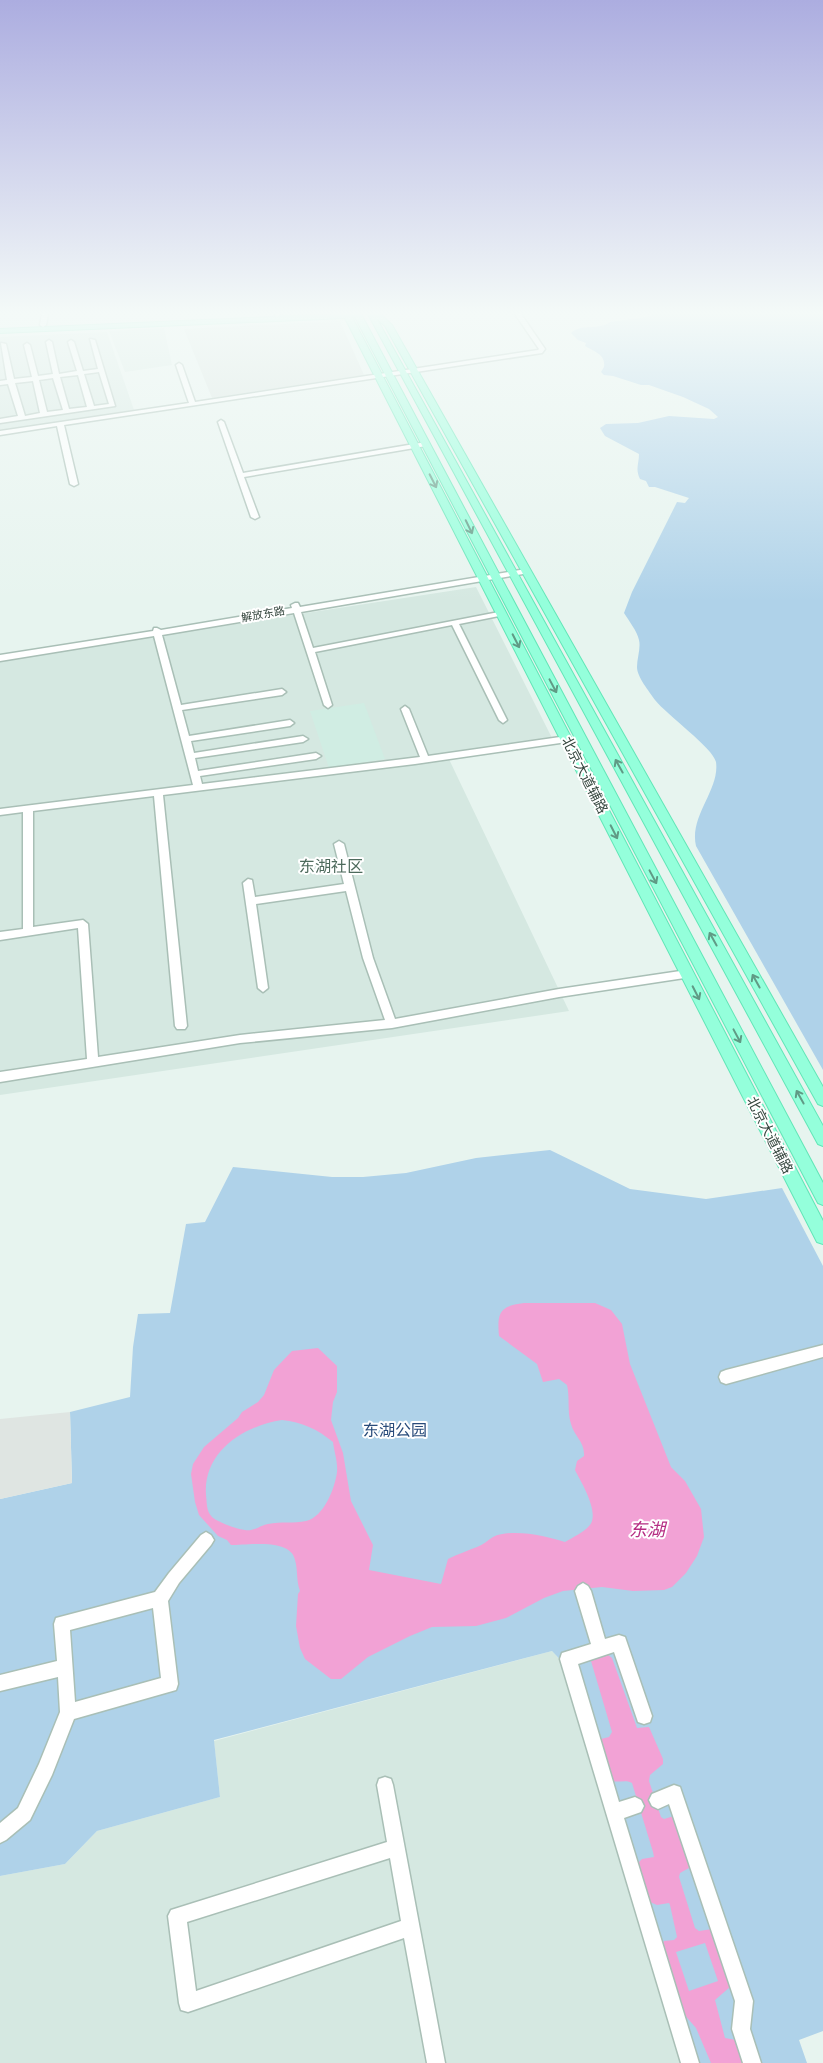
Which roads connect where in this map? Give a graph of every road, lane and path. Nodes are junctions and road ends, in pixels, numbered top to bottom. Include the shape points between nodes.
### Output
1 (20, 410) edge
2 (43, 410) edge
3 (77, 410) edge
4 (145, 410) edge
5 (403, 410) edge
6 (428, 410) edge
7 (431, 410) edge
8 (68, 412) joint
9 (44, 415) junction
10 (22, 418) junction
11 (0, 421) edge
12 (221, 422) dead end
13 (60, 423) junction
14 (0, 432) edge
15 (421, 445) junction
16 (242, 475) junction
17 (74, 484) dead end
18 (255, 516) dead end
19 (525, 569) junction
20 (512, 571) junction
21 (488, 576) junction
22 (296, 607) junction
23 (501, 613) junction
24 (455, 623) junction
25 (158, 632) junction
26 (309, 651) junction
27 (0, 656) edge
28 (282, 692) dead end
29 (328, 705) dead end
30 (179, 708) junction
31 (405, 708) dead end
32 (503, 720) dead end
33 (290, 723) dead end
34 (186, 739) junction
35 (303, 739) dead end
36 (567, 739) junction
37 (190, 756) junction
38 (316, 756) dead end
39 (425, 759) junction
40 (195, 774) junction
41 (198, 788) junction
42 (158, 792) junction
43 (28, 808) junction
44 (0, 812) edge
45 (340, 844) dead end
46 (248, 882) dead end
47 (351, 887) junction
48 (251, 901) junction
49 (28, 932) junction
50 (0, 936) edge
51 (687, 974) junction
52 (262, 988) dead end
53 (392, 1024) junction
54 (181, 1026) dead end
55 (93, 1060) junction
56 (0, 1077) edge
57 (823, 1100) edge
58 (823, 1140) edge
59 (823, 1198) edge
60 (823, 1237) edge
61 (823, 1351) edge
62 (726, 1377) dead end
63 (206, 1540) dead end
64 (583, 1591) dead end
65 (160, 1599) junction
66 (600, 1649) junction
67 (65, 1667) junction
68 (0, 1683) edge
69 (68, 1712) junction
70 (644, 1716) dead end
71 (385, 1785) dead end
72 (658, 1800) dead end
73 (635, 1806) dead end
74 (614, 1812) junction
75 (0, 1834) edge
76 (397, 1847) junction
77 (412, 1927) junction
78 (436, 2063) edge
79 (690, 2063) edge
80 (752, 2063) edge

1 - 10 street
2 - 9 street
3 - 8 street
4 - 13 street
5 - 15 main road, 北京大道辅路
6 - 20 main road
7 - 19 main road
8 - 9 street
9 - 10 street
10 - 11 street
12 - 16 street
13 - 14 street
13 - 17 street
15 - 16 street
15 -> 21 main road, 北京大道辅路
16 - 18 street
19 - 20 street, 解放东路
57 -> 19 main road
20 - 21 street, 解放东路
58 -> 20 main road
21 - 22 street, 解放东路
21 - 23 main road, 北京大道辅路
21 -> 59 main road
22 - 25 street, 解放东路
22 - 26 street
23 - 24 street
23 -> 36 main road, 北京大道辅路
24 - 26 street
24 - 32 street
25 - 27 street, 解放东路
25 - 30 street
26 - 29 street
28 - 30 street
30 - 34 street
31 - 39 street
33 - 34 street
34 - 37 street
35 - 37 street
36 - 39 street
36 -> 51 main road, 北京大道辅路
37 - 40 street
38 - 40 street
39 - 41 street
40 - 41 street
41 - 42 street
42 - 43 street
42 - 54 street
43 - 44 street
43 - 49 street
45 - 47 street
46 - 48 street
47 - 48 street
47 - 53 street via 379,992
48 - 52 street
49 - 50 street
49 - 55 street via 82,924
51 - 53 street via 559,993
51 -> 60 main road, 北京大道辅路
53 - 55 street via 240,1039
55 - 56 street
61 - 62 street
63 - 65 street
64 - 66 street
65 - 67 street via 62,1624
65 - 69 street via 170,1684
66 - 70 street via 619,1643
66 - 74 street via 568,1659
67 - 68 street
67 - 69 street
69 - 75 street via 24,1814
71 - 76 street
72 - 80 street via 674,1793 744,2001 741,2029
73 - 74 street
74 - 79 street
76 - 77 street
76 - 77 street via 178,1916 188,2003
77 - 78 street

